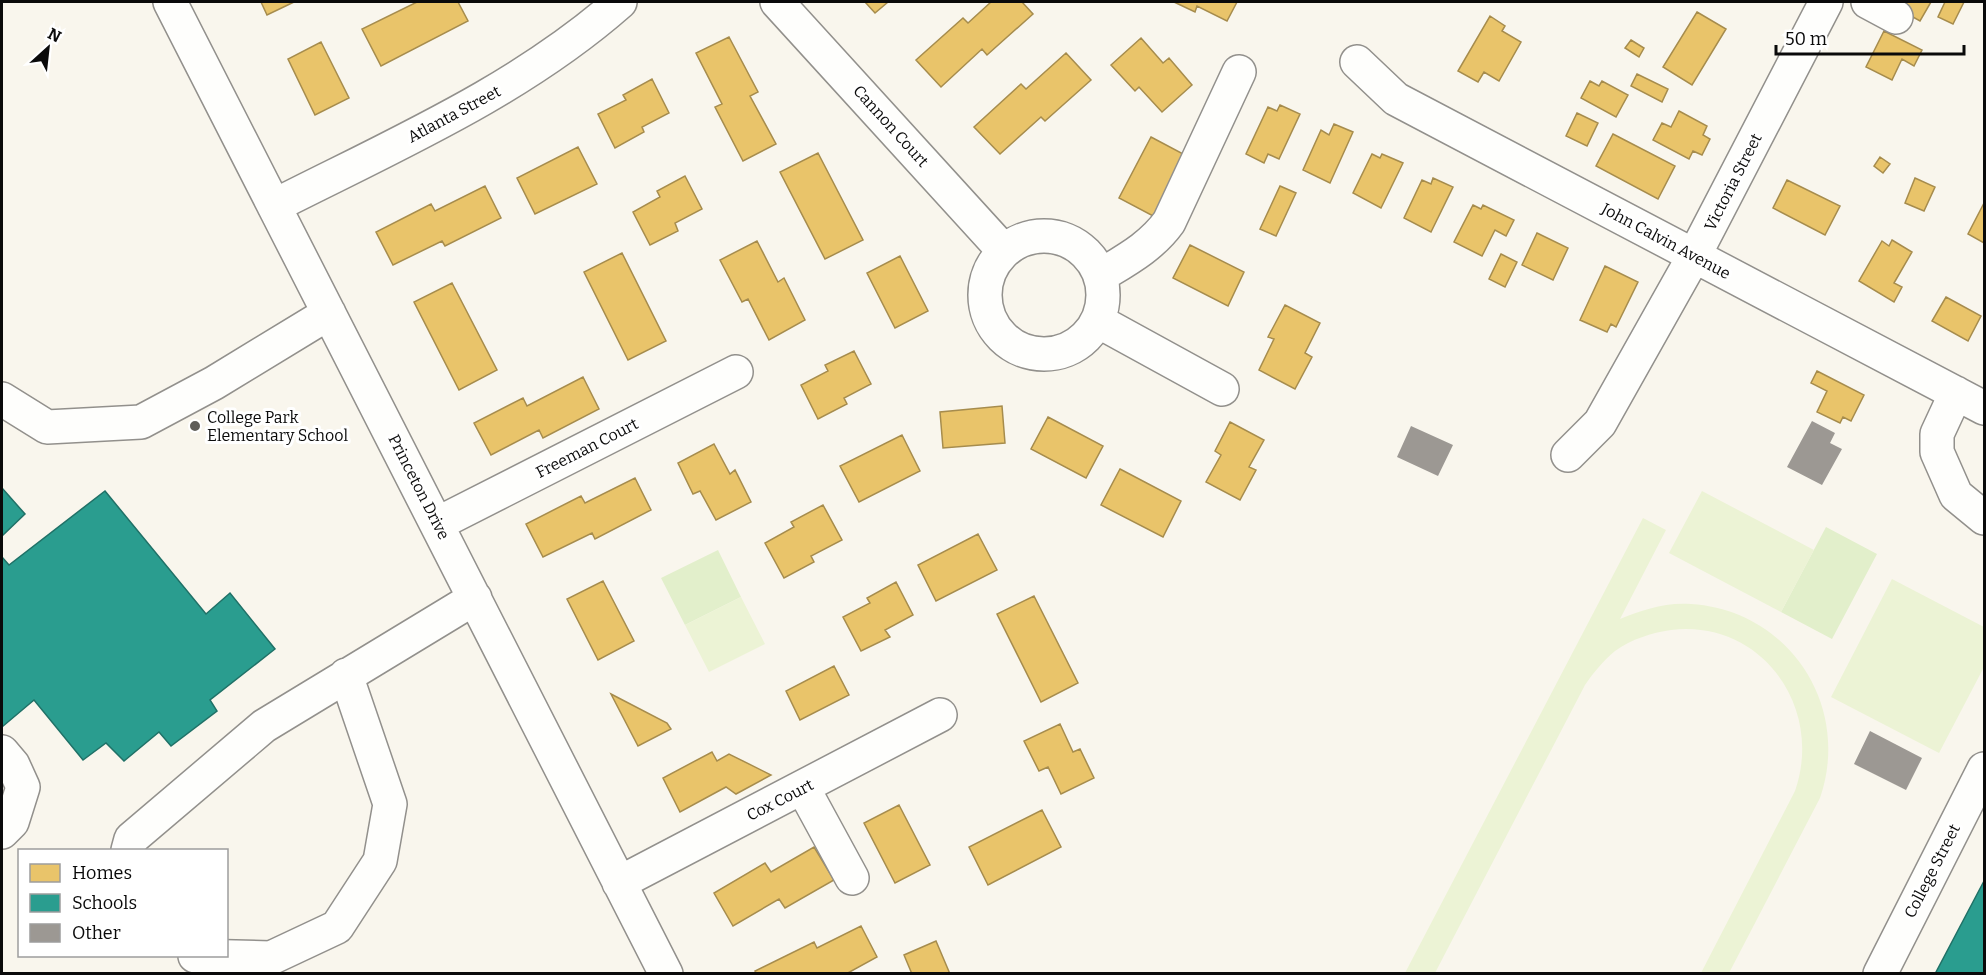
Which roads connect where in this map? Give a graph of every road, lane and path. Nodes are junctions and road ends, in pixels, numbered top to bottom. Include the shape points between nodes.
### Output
1 (170, 2) edge
2 (620, 2) edge
3 (778, 2) edge
4 (1826, 2) edge
5 (1868, 2) edge
6 (1896, 17) dead end
7 (1357, 62) dead end
8 (1239, 72) dead end
9 (274, 206) junction
10 (1004, 251) junction
11 (1694, 256) junction
12 (1100, 276) junction
13 (329, 313) junction
14 (1098, 321) junction
15 (736, 372) dead end
16 (1222, 389) dead end
17 (2, 399) edge
18 (1970, 400) edge
19 (1568, 455) dead end
20 (1984, 518) edge
21 (437, 524) junction
22 (475, 598) junction
23 (346, 675) junction
24 (940, 715) dead end
25 (2, 752) edge
26 (1984, 769) edge
27 (803, 788) junction
28 (2, 832) edge
29 (128, 849) edge
30 (852, 878) dead end
31 (619, 883) junction
32 (228, 957) edge
33 (666, 974) edge
34 (1880, 974) edge

1 - 9 street, Princeton Drive
2 - 9 street, Atlanta Street via 554,54 505,86 452,117
3 - 10 street, Cannon Court
4 - 11 street, Victoria Street
5 - 6 street
7 - 11 street, John Calvin Avenue via 1396,99
8 - 12 street via 1169,222 1143,249
9 - 13 street, Princeton Drive
10 - 12 street via 1020,240 1039,236 1059,238 1076,245 1091,259
10 - 14 street via 985,284 984,303 1001,337 1034,354 1054,354 1087,337
11 - 18 street, John Calvin Avenue
11 - 19 street, Victoria Street via 1600,423
12 - 14 street via 1103,299
13 - 17 street via 141,422 47,427
13 - 21 street, Princeton Drive
14 - 16 street
15 - 21 street, Freeman Court
18 - 20 street via 1937,434 1937,452 1956,495
21 - 22 street, Princeton Drive
22 - 23 street
22 - 31 street, Princeton Drive
23 - 29 street via 264,726 131,839
23 - 32 street via 390,804 380,861 337,927 271,958
24 - 27 street, Cox Court
25 - 28 street via 23,788 12,822
26 - 34 street, College Street
27 - 30 street
27 - 31 street, Cox Court
31 - 33 street, Princeton Drive

